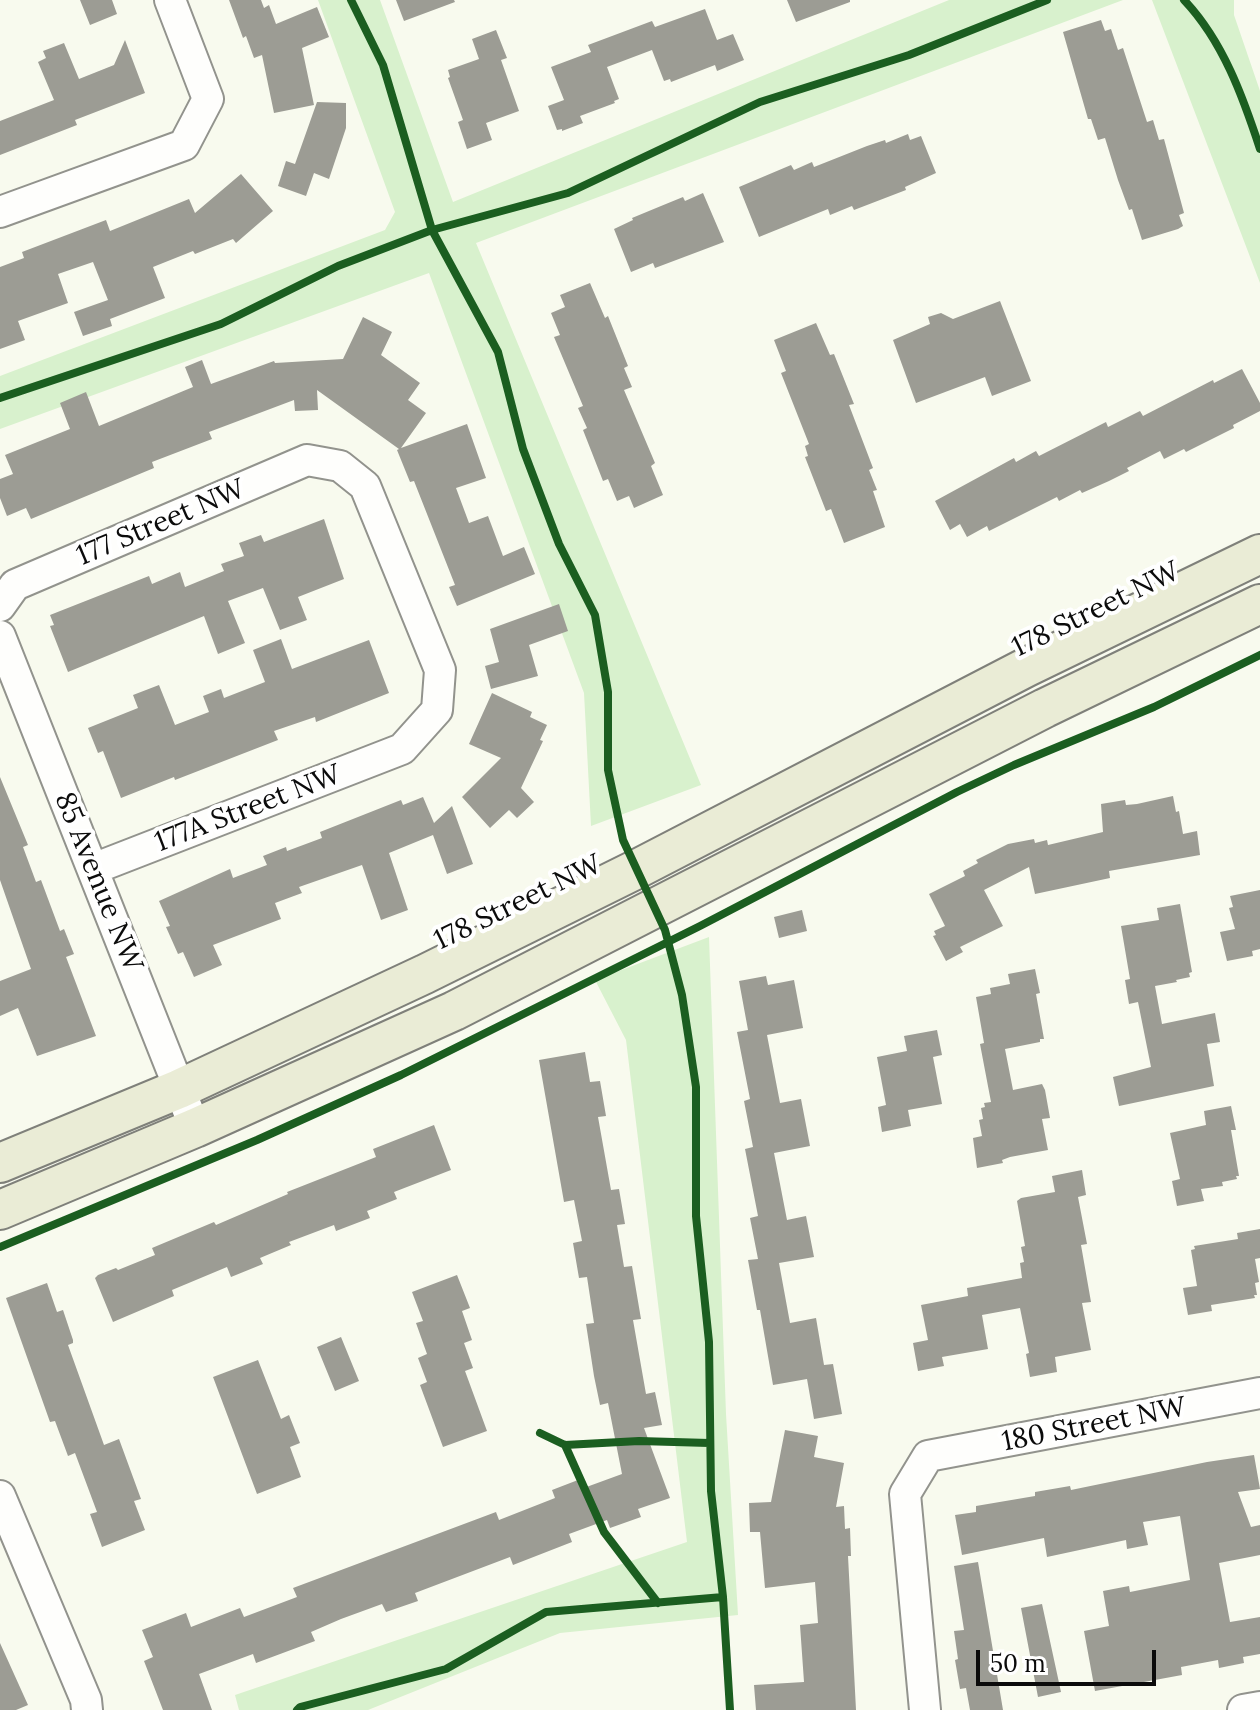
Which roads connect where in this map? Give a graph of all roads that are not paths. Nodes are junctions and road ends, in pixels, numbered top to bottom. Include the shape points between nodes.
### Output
1 (170, 0) edge
2 (0, 212) edge
3 (1260, 554) edge
4 (8, 595) edge
5 (1260, 604) edge
6 (0, 636) edge
7 (402, 749) joint
8 (93, 869) junction
9 (179, 1089) junction
10 (195, 1128) junction
11 (0, 1163) edge
12 (0, 1210) edge
13 (1260, 1393) edge
14 (0, 1496) edge
15 (1260, 1707) edge
16 (87, 1710) edge
17 (925, 1710) edge
18 (1243, 1710) edge

1 - 2 street via 208,99 184,145
3 - 9 main road, 178 Street NW via 510,932
4 - 7 street, 177 Street NW via 307,460 340,466 365,486 440,670 437,710
5 - 10 main road via 1045,708 454,1011
6 - 8 street, 85 Avenue NW
7 - 8 street, 177A Street NW
8 - 9 street, 85 Avenue NW
9 - 10 street, 85 Avenue NW
9 - 11 main road, 178 Street NW
10 - 12 main road
13 - 17 street, 180 Street NW via 928,1456 905,1494
14 - 16 street
15 - 18 street

